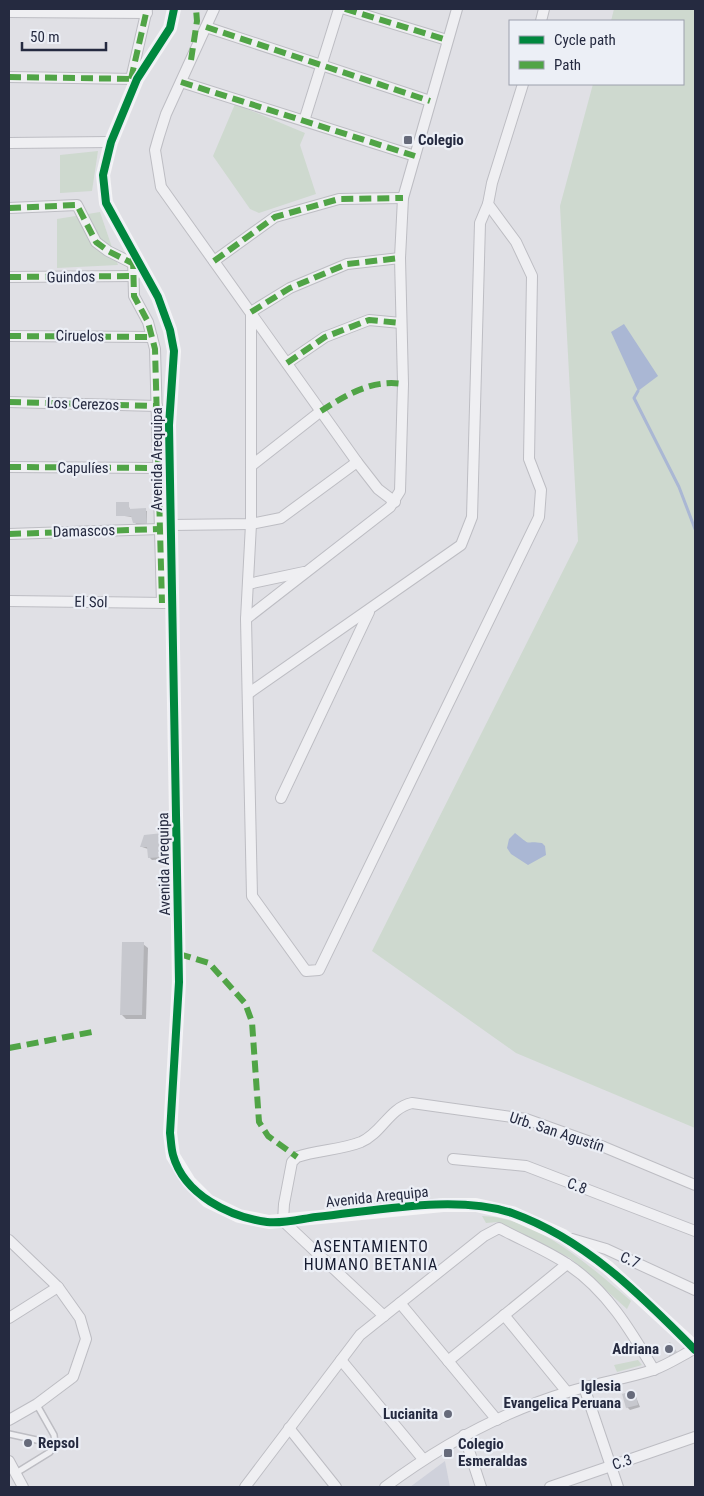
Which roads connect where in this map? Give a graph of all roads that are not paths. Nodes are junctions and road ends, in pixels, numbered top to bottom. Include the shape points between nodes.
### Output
1 (174, 9) edge
2 (214, 9) edge
3 (339, 9) edge
4 (345, 9) edge
5 (457, 9) edge
6 (147, 11) edge
7 (9, 12) edge
8 (206, 28) junction
9 (447, 40) junction
10 (321, 65) junction
11 (9, 77) edge
12 (134, 79) junction
13 (181, 82) junction
14 (523, 85) edge
15 (430, 101) junction
16 (304, 121) junction
17 (111, 142) junction
18 (9, 143) edge
19 (415, 156) junction
20 (403, 198) junction
21 (488, 204) junction
22 (9, 208) edge
23 (400, 258) junction
24 (134, 259) junction
25 (214, 261) junction
26 (134, 276) junction
27 (9, 277) edge
28 (250, 312) junction
29 (401, 323) junction
30 (9, 336) edge
31 (152, 337) junction
32 (287, 363) junction
33 (9, 402) edge
34 (157, 406) junction
35 (321, 411) junction
36 (357, 462) junction
37 (251, 466) junction
38 (9, 467) edge
39 (158, 468) junction
40 (395, 502) junction
41 (251, 524) junction
42 (166, 527) junction
43 (9, 534) edge
44 (308, 571) junction
45 (248, 584) junction
46 (9, 601) edge
47 (168, 603) junction
48 (370, 611) junction
49 (246, 618) junction
50 (249, 694) junction
51 (281, 798) dead end
52 (453, 1159) dead end
53 (695, 1184) edge
54 (283, 1221) junction
55 (695, 1231) edge
56 (564, 1236) junction
57 (9, 1240) edge
58 (567, 1264) junction
59 (58, 1288) junction
60 (695, 1290) edge
61 (400, 1303) junction
62 (504, 1315) junction
63 (384, 1316) junction
64 (9, 1318) edge
65 (695, 1349) edge
66 (341, 1360) junction
67 (448, 1361) junction
68 (654, 1370) junction
69 (584, 1387) junction
70 (567, 1392) junction
71 (36, 1404) junction
72 (9, 1420) edge
73 (497, 1420) junction
74 (290, 1428) junction
75 (9, 1434) edge
76 (464, 1435) junction
77 (695, 1437) edge
78 (55, 1444) junction
79 (423, 1458) junction
80 (9, 1461) edge
81 (611, 1466) junction
82 (15, 1473) junction
83 (23, 1487) edge
84 (245, 1487) edge
85 (336, 1487) edge
86 (385, 1487) edge
87 (481, 1487) edge
88 (550, 1487) edge
89 (618, 1487) edge

1 - 12 street, Avenida Arequipa via 170,28
2 - 8 street
3 - 10 street
4 - 9 street
5 - 9 street
6 - 7 street
6 - 12 street
8 - 10 street
8 - 13 street
9 - 15 street
10 - 15 street
10 - 16 street
11 - 12 street
12 - 17 street, Avenida Arequipa
13 - 16 street
13 - 25 street via 166,114 155,150 161,187
14 - 21 street
15 - 19 street
16 - 19 street
17 - 18 street
17 - 24 street, Avenida Arequipa via 103,175 106,203
19 - 20 street
20 - 23 street
20 - 25 street via 339,199 275,217
21 - 48 street via 480,223 472,517 461,545
21 - 50 street via 516,242 532,276 529,459 541,490 539,517 319,970 306,971 252,896
22 - 24 street via 78,205 96,242 108,251
23 - 28 street via 347,264 290,288
23 - 29 street
24 - 26 street
24 - 42 street, Avenida Arequipa via 158,297 174,350
25 - 28 street
26 - 27 street, Guindos
26 - 31 street via 134,296
28 - 32 street
28 - 37 street
29 - 32 street via 370,320 325,337
29 - 40 street via 400,491
30 - 31 street, Ciruelos
31 - 34 street
32 - 35 street
33 - 34 street, Los Cerezos
34 - 39 street
35 - 36 street
35 - 37 street
36 - 40 street via 378,489
36 - 41 street, Damascos via 281,518
37 - 41 street
38 - 39 street, Capulíes
39 - 42 street
40 - 44 street
41 - 42 street, Damascos
41 - 45 street
42 - 43 street, Damascos
42 - 47 street, Avenida Arequipa
44 - 45 street
44 - 49 street
45 - 49 street
46 - 47 street, El Sol
47 - 54 street, Avenida Arequipa via 179,982 170,1133 173,1156 189,1182 208,1201 239,1216 269,1222
48 - 50 street
48 - 51 street
49 - 50 street
52 - 55 street, C.8 via 526,1166
53 - 54 street, Urb. San Agustín via 526,1119 412,1102 397,1108 374,1134 360,1142 297,1157 292,1162
54 - 56 street, Avenida Arequipa via 443,1204 476,1204 512,1214
54 - 63 street
56 - 60 street, C.7 via 606,1249
56 - 65 street, Avenida Arequipa via 607,1267
57 - 59 street
58 - 61 street via 499,1228 484,1236
58 - 62 street
58 - 68 street via 626,1324
59 - 64 street
59 - 71 street via 80,1318 86,1339 73,1377
61 - 63 street
61 - 67 street
62 - 67 street
62 - 70 street
63 - 66 street via 360,1335
65 - 68 street
66 - 74 street
66 - 79 street
67 - 73 street
68 - 69 street
69 - 70 street
69 - 81 street
70 - 73 street
71 - 72 street
71 - 78 lane via 54,1435
73 - 76 street
74 - 84 street
74 - 85 street
75 - 78 lane
76 - 79 street
76 - 87 street
77 - 81 street, C.3
78 - 82 lane via 50,1452
79 - 86 street
80 - 82 street
81 - 88 street, C.3
81 - 89 street
82 - 83 street

